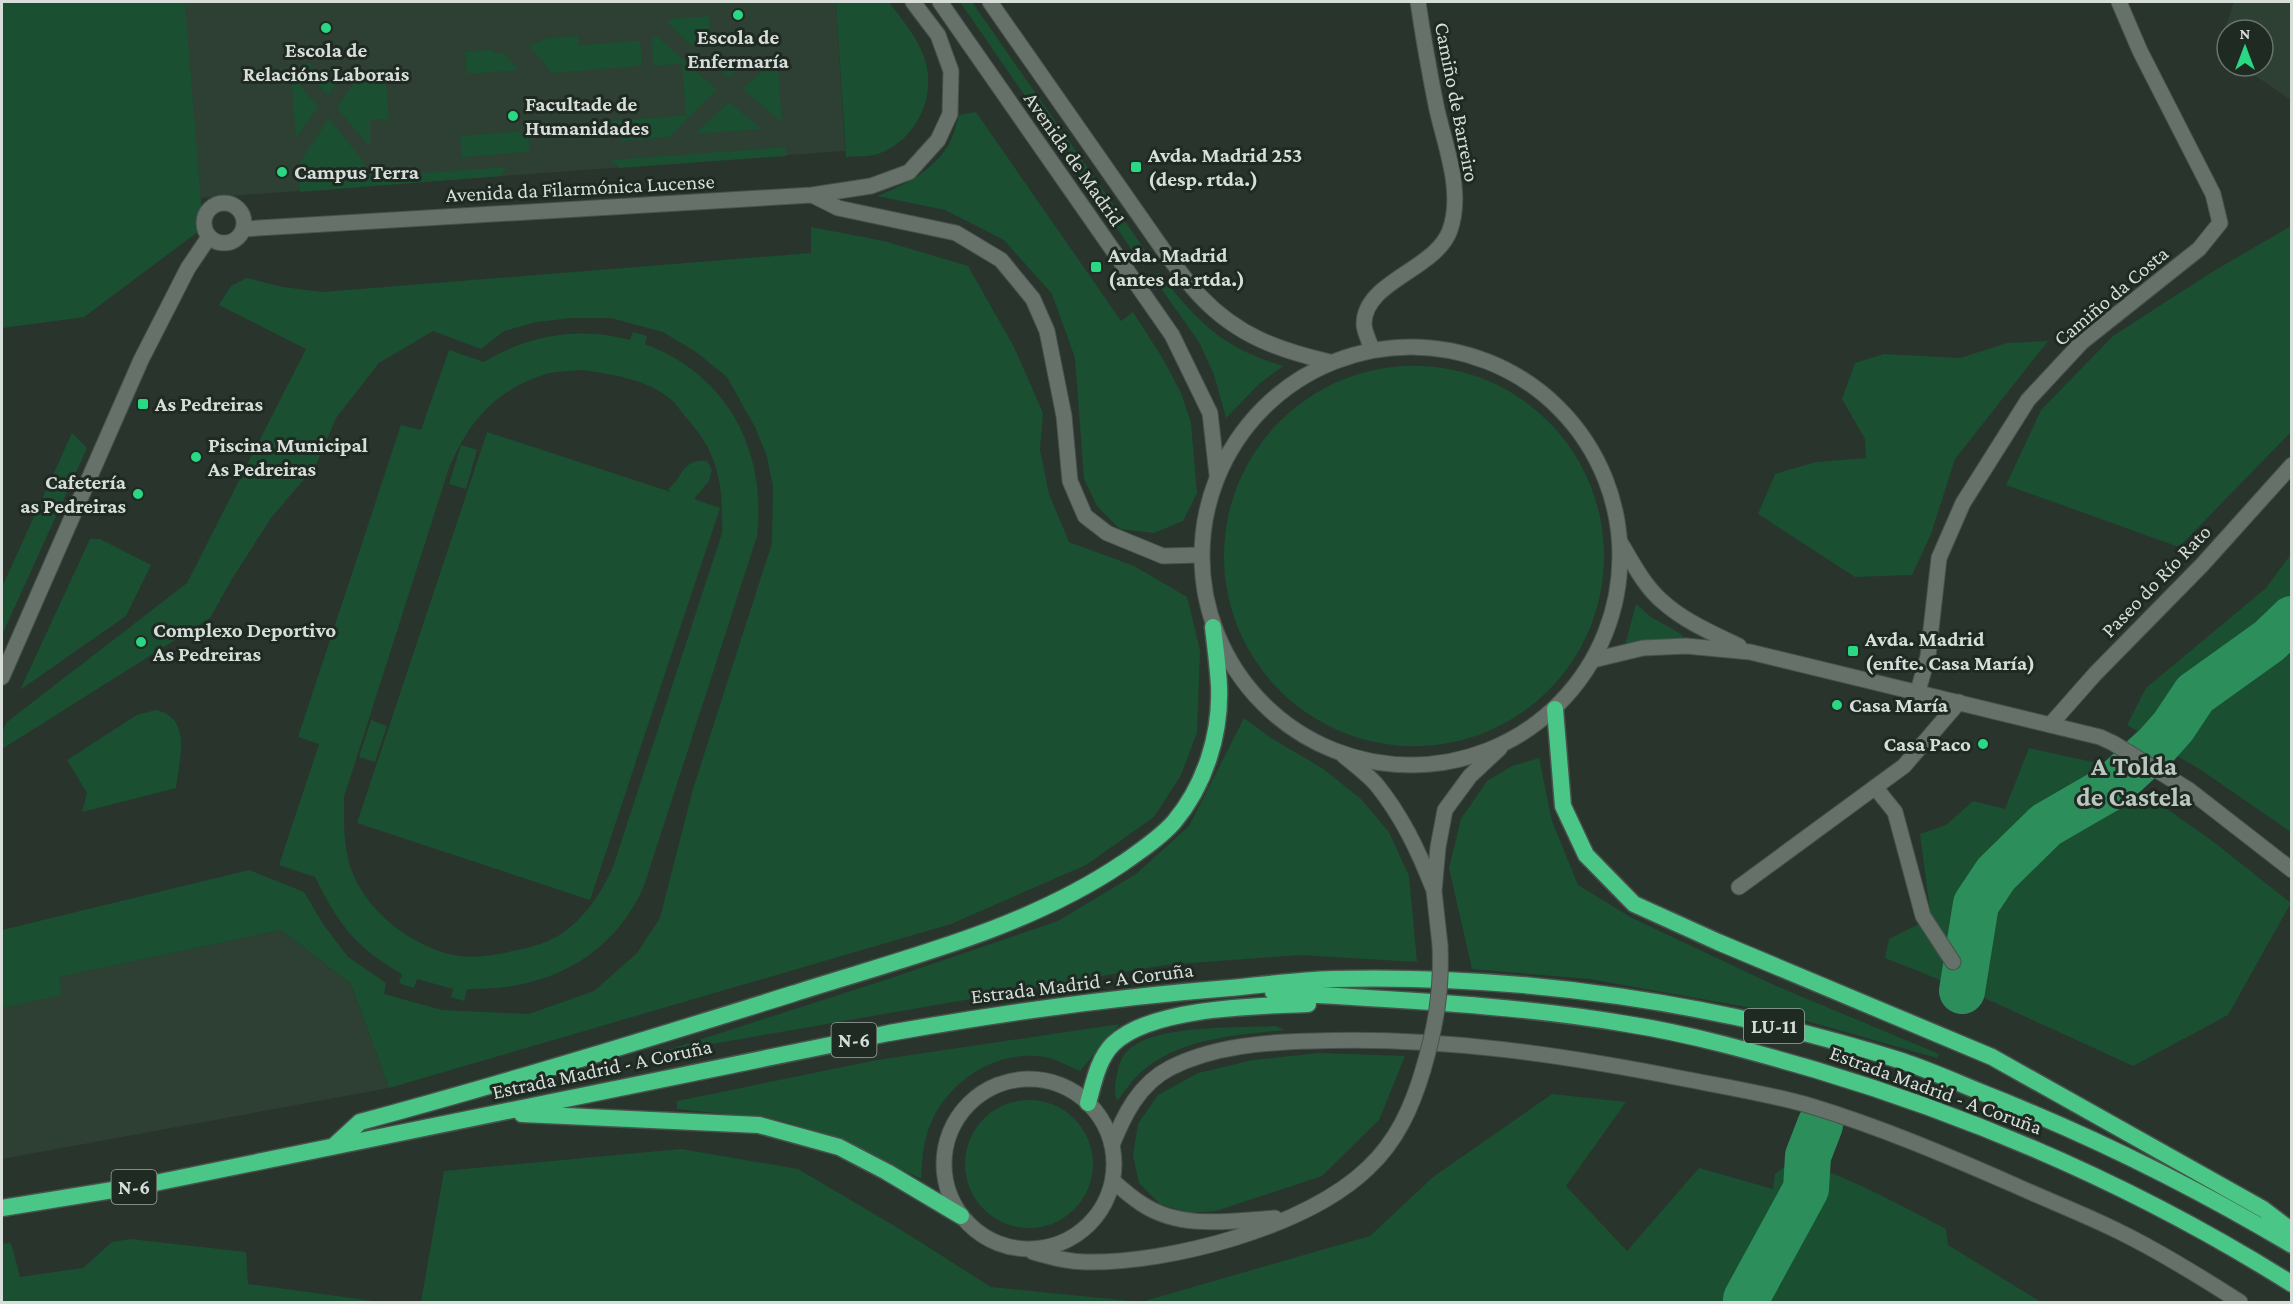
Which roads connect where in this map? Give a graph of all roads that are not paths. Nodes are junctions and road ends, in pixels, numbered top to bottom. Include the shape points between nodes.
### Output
1 (913, 2) edge
2 (940, 2) edge
3 (990, 2) edge
4 (1418, 2) edge
5 (2119, 2) edge
6 (812, 195) junction
7 (243, 229) junction
8 (209, 237) junction
9 (1372, 350) junction
10 (1330, 362) junction
11 (2292, 465) edge
12 (1217, 475) junction
13 (1620, 542) junction
14 (1200, 555) junction
15 (1213, 627) junction
16 (1750, 652) junction
17 (1593, 660) junction
18 (2, 676) edge
19 (1918, 691) junction
20 (1959, 702) junction
21 (1555, 709) junction
22 (2050, 725) junction
23 (1504, 744) junction
24 (1343, 755) junction
25 (1875, 787) junction
26 (2292, 870) edge
27 (1739, 887) dead end
28 (1434, 891) junction
29 (1953, 962) dead end
30 (1215, 989) junction
31 (1396, 1000) junction
32 (1088, 1103) junction
33 (497, 1113) junction
34 (1112, 1145) junction
35 (335, 1146) junction
36 (1113, 1181) junction
37 (2, 1208) edge
38 (961, 1216) junction
39 (1287, 1218) junction
40 (2292, 1231) edge
41 (2292, 1245) edge
42 (1024, 1249) junction
43 (2292, 1284) edge
44 (2240, 1302) edge

1 - 6 street, Avenida da Filarmónica Lucense via 938,35 951,70 950,114 938,140 909,172 871,186
2 - 12 street, Avenida de Madrid via 1172,335 1210,412
3 - 10 street, Avenida de Madrid via 1169,258 1201,297 1230,324 1263,343
4 - 9 street, Camiño de Barreiro via 1454,183 1453,216 1450,231 1427,260 1368,304 1364,325
5 - 19 street, Camiño da Costa via 2213,194 2220,223 2199,249 2082,342 2028,400 1963,503 1939,558 1928,656
6 - 7 street, Avenida da Filarmónica Lucense
6 - 14 street, Avenida da Filarmónica Lucense via 838,208 956,233 1000,261 1033,299 1047,331 1064,416 1070,481 1085,516 1107,533 1163,556
7 - 8 street, Avenida da Filarmónica Lucense via 232,242 219,243
7 - 8 street via 239,211 229,204 217,205 204,218
8 - 18 street via 188,268 141,360
9 - 10 street
9 - 13 street via 1418,346 1463,353 1506,369 1544,394 1566,414 1599,464 1611,491
10 - 12 street via 1283,389 1244,428
11 - 22 street, Paseo do Río Rato
12 - 14 street via 1202,528
13 - 16 street via 1641,577 1663,603
13 - 17 street via 1616,603
14 - 15 street via 1203,591
15 - 24 street via 1242,682 1287,726
15 - 35 highway via 1219,687 1210,757 1173,823 1105,875 986,932 722,1016 360,1122
16 - 17 street via 1653,647
16 - 19 street
17 - 21 street
19 - 20 street
20 - 22 street
20 - 25 street via 1904,766
21 - 23 street
21 - 40 highway via 1563,806 1586,855 1634,904 1992,1057 2263,1209
22 - 26 street via 2114,743 2189,790
23 - 24 street via 1452,761 1419,764 1397,765
23 - 28 street via 1470,776 1445,810
24 - 28 street via 1375,782 1400,816
25 - 27 street
25 - 29 street via 1895,812 1923,916
28 - 39 street, bridge via 1440,996 1435,1029 1414,1102 1393,1140 1368,1169 1337,1192
30 - 31 highway, Estrada Madrid - A Coruña / LU-11
30 - 33 highway, Estrada Madrid - A Coruña / N-6 via 1056,1005 909,1029
30 - 41 highway, Estrada Madrid - A Coruña / LU-11 via 1329,979 1417,979 1541,987 1685,1006 1808,1034 1905,1062 2055,1121 2221,1203
31 - 32 highway via 1273,1005 1200,1012 1153,1022 1124,1035 1102,1058
31 - 43 highway, Estrada Madrid - A Coruña / LU-11 via 1506,1008 1628,1024 1747,1050 1886,1091 2018,1141 2109,1184 2229,1244
32 - 34 street via 1099,1115
32 - 38 street via 1067,1088 1043,1080 1017,1079 993,1086 972,1101 955,1120 946,1144 943,1169 949,1194
33 - 35 highway, Estrada Madrid - A Coruña / N-6
33 - 38 highway via 759,1125 839,1147
34 - 36 street
34 - 44 street via 1123,1118 1142,1090 1168,1069 1228,1049 1271,1042 1367,1039 1478,1047 1610,1064 1811,1106 1913,1141 2119,1232
35 - 37 highway, Estrada Madrid - A Coruña / N-6 via 150,1184
36 - 39 street via 1143,1206 1173,1218 1205,1223
36 - 42 street via 1104,1204 1090,1223 1071,1238 1048,1247
38 - 42 street via 979,1233 1000,1244
39 - 42 street via 1251,1233 1155,1257 1085,1262

